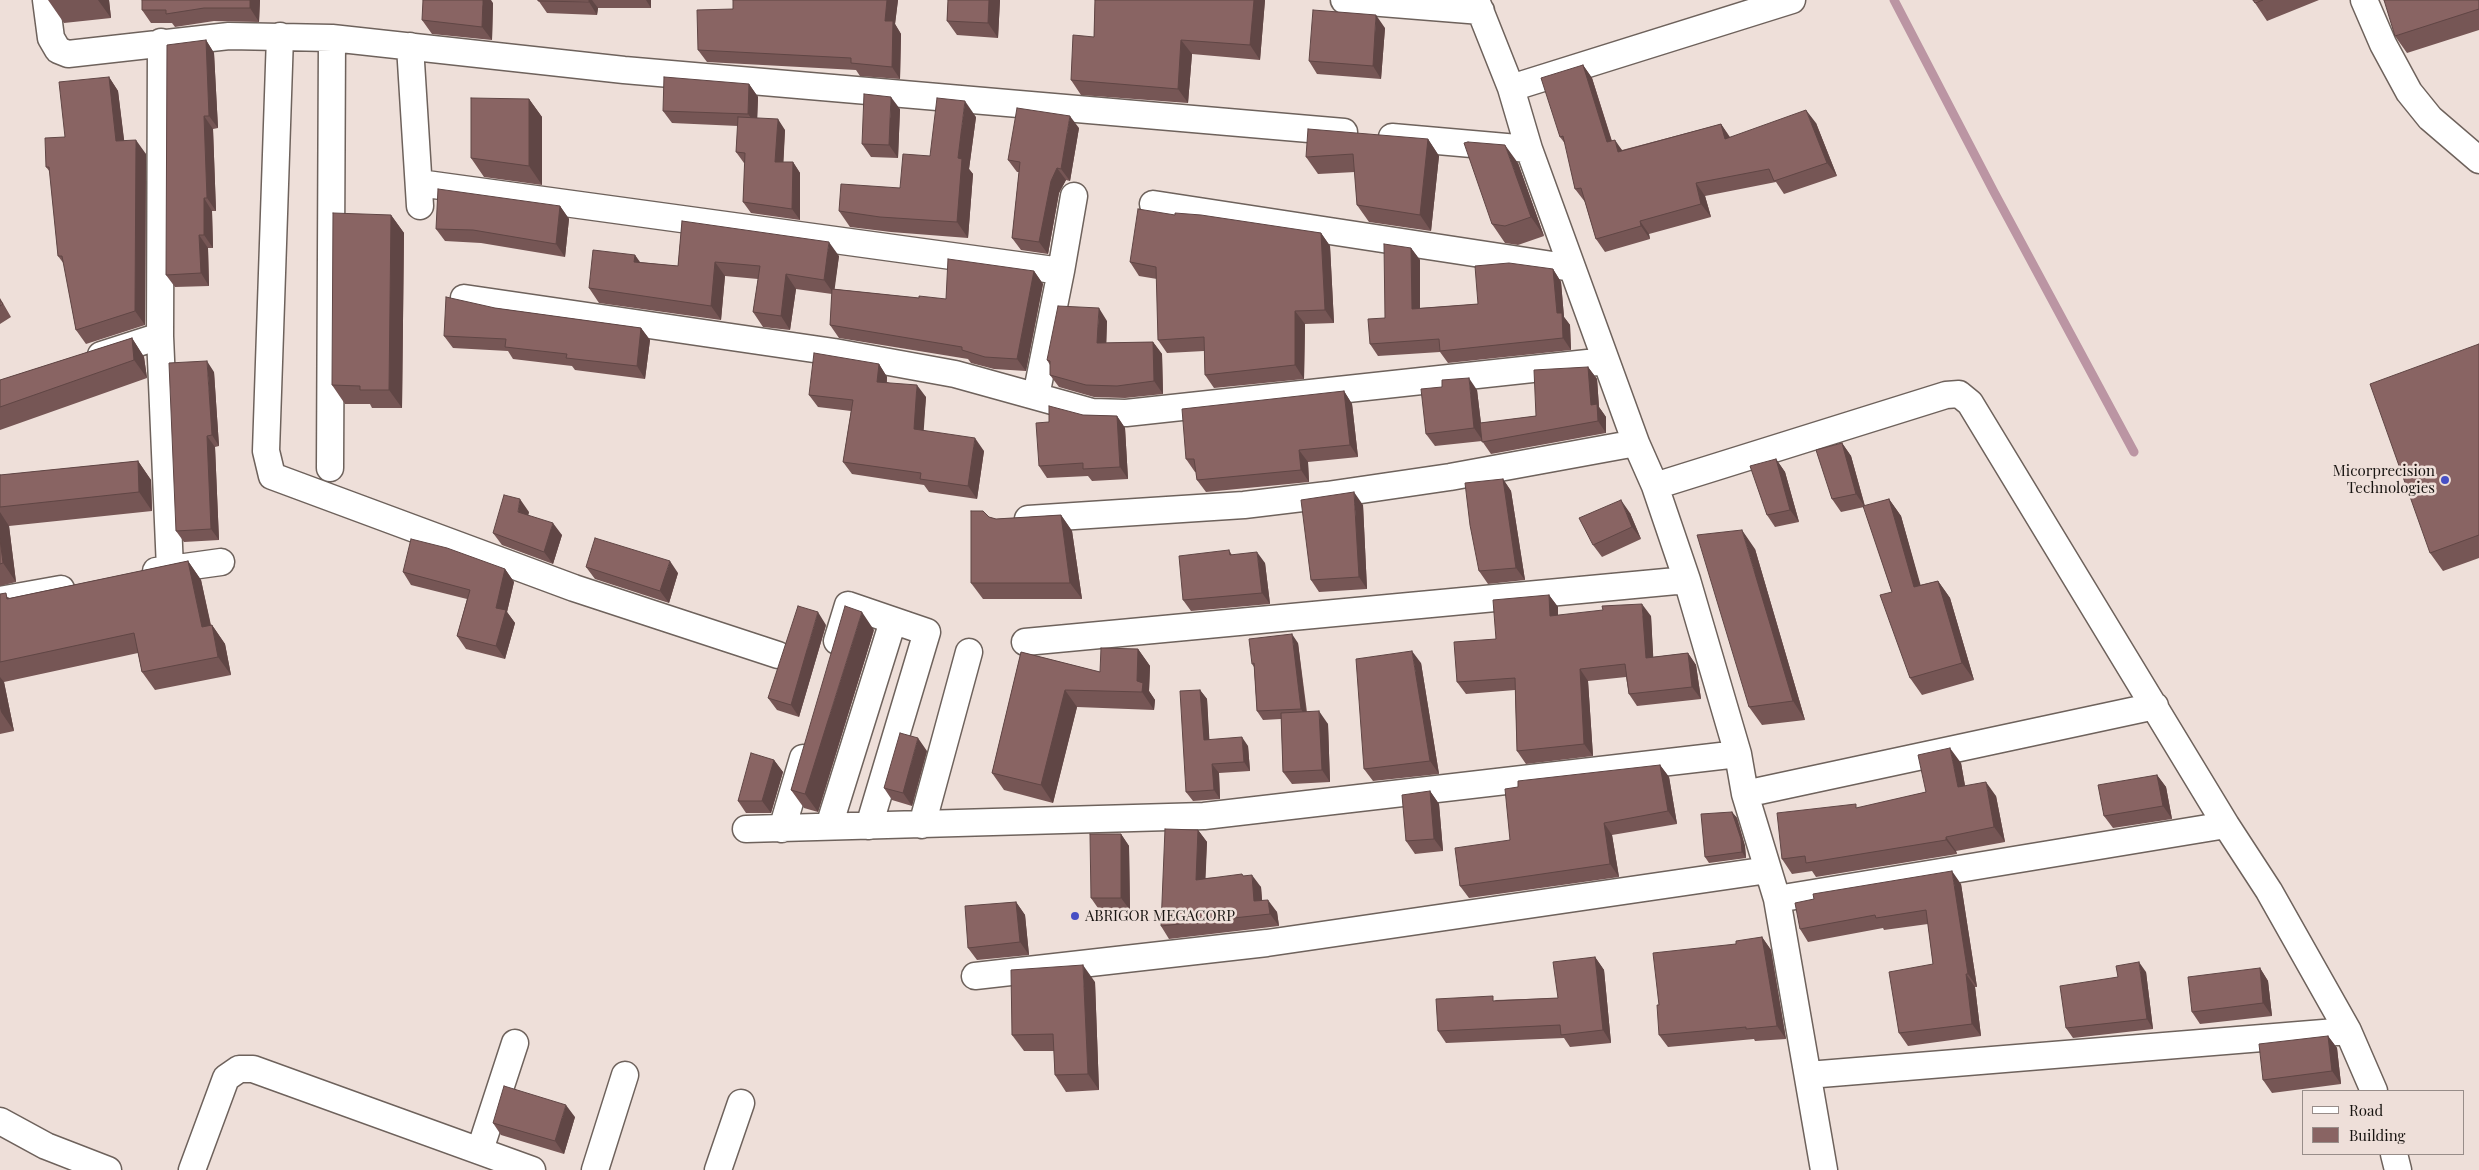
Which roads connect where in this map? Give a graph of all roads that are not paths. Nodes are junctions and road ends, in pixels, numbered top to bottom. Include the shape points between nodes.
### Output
1 (46, 0) edge
2 (1344, 0) edge
3 (1792, 0) edge
4 (2364, 0) edge
5 (1479, 6) edge
6 (280, 36) junction
7 (332, 38) junction
8 (161, 42) junction
9 (410, 46) junction
10 (1511, 88) junction
11 (1528, 149) junction
12 (2479, 160) edge
13 (1074, 196) dead end
14 (1153, 204) dead end
15 (1572, 268) junction
16 (1061, 271) junction
17 (464, 298) dead end
18 (160, 336) junction
19 (1606, 361) junction
20 (75, 363) edge
21 (1036, 396) junction
22 (1636, 443) junction
23 (330, 468) dead end
24 (1655, 486) junction
25 (1007, 520) edge
26 (221, 562) dead end
27 (170, 569) junction
28 (132, 576) edge
29 (1687, 580) junction
30 (85, 584) edge
31 (0, 600) edge
32 (894, 621) junction
33 (1025, 642) dead end
34 (969, 652) dead end
35 (778, 655) dead end
36 (831, 661) edge
37 (2155, 706) junction
38 (809, 736) edge
39 (1738, 754) junction
40 (1746, 794) junction
41 (922, 825) junction
42 (2226, 825) junction
43 (829, 826) junction
44 (869, 826) junction
45 (746, 829) dead end
46 (782, 829) junction
47 (1768, 870) junction
48 (1777, 899) junction
49 (975, 976) dead end
50 (2348, 1032) junction
51 (515, 1043) dead end
52 (625, 1075) dead end
53 (1808, 1075) junction
54 (2374, 1090) edge
55 (741, 1103) dead end
56 (0, 1121) edge
57 (480, 1150) junction
58 (2394, 1155) edge
59 (108, 1170) edge
60 (192, 1170) edge
61 (532, 1170) edge
62 (595, 1170) edge
63 (718, 1170) edge
64 (1824, 1170) edge
65 (2398, 1170) edge

1 - 8 street via 51,38 58,50 68,54
2 - 5 street
3 - 10 street
4 - 12 street via 2408,92 2430,118
5 - 10 street
6 - 7 street
6 - 8 street via 229,36
6 - 35 street via 266,451 272,476 574,588
7 - 9 street
7 - 23 street
8 - 18 street
9 - 11 street via 653,72
9 - 16 street via 420,194
10 - 11 street
11 - 15 street
13 - 16 street
14 - 15 street
15 - 19 street
16 - 21 street
17 - 21 street via 834,352 955,374
18 - 20 street
18 - 27 street
19 - 21 street via 1126,413 1092,412
19 - 22 street
22 - 24 street
22 - 25 street via 1459,475 1244,505
24 - 29 street
24 - 37 street via 1946,395 1959,394 1970,403
26 - 27 street
27 - 28 street
29 - 33 street
29 - 39 street
30 - 31 street
32 - 36 street via 848,605
32 - 43 street
32 - 44 street via 927,632
34 - 41 street
37 - 40 street
37 - 42 street
38 - 46 street
39 - 40 street
39 - 41 street via 1204,816
40 - 47 street
41 - 44 street
42 - 48 street
42 - 50 street via 2274,900
43 - 44 street
43 - 46 street
45 - 46 street
47 - 48 street
47 - 49 street via 1267,944
48 - 53 street
50 - 53 street
50 - 54 street
51 - 57 street
52 - 62 street
53 - 64 street
55 - 63 street
56 - 59 street via 46,1146
57 - 60 street via 253,1069 238,1069 226,1078
57 - 61 street
58 - 65 street

